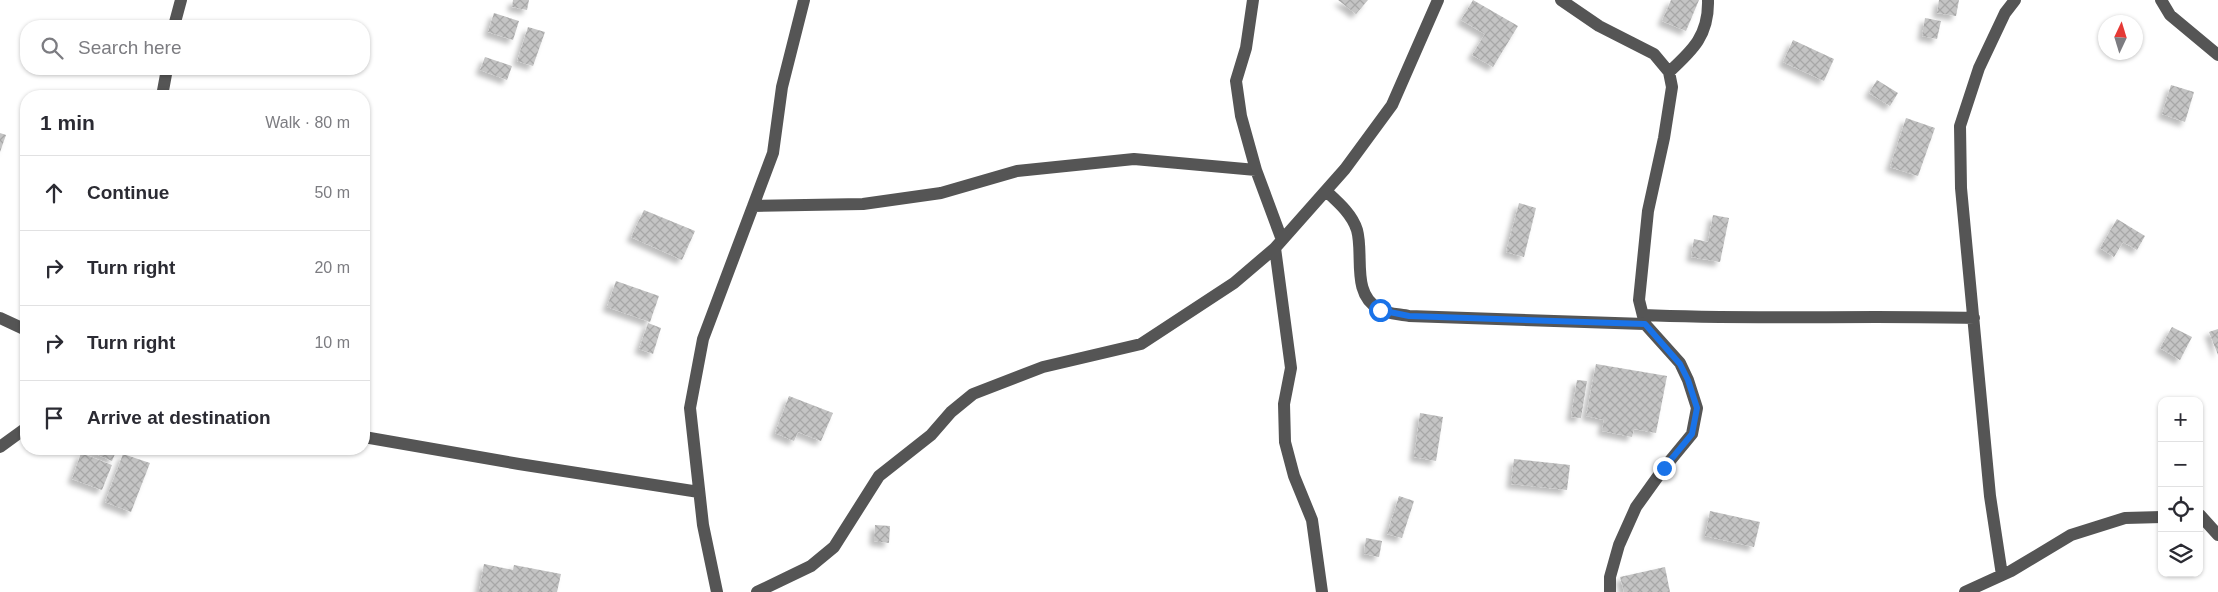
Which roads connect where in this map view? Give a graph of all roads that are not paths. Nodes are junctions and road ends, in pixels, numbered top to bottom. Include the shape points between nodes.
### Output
1 (181, 0) edge
2 (804, 0) edge
3 (1253, 0) edge
4 (1438, 0) edge
5 (1562, 0) edge
6 (1708, 0) edge
7 (2015, 0) edge
8 (2160, 0) edge
9 (176, 20) edge
10 (2218, 55) edge
11 (1669, 72) junction
12 (165, 75) edge
13 (163, 90) edge
14 (1256, 170) junction
15 (1326, 191) junction
16 (753, 206) junction
17 (1279, 244) junction
18 (0, 318) edge
19 (1974, 318) junction
20 (1644, 320) junction
21 (20, 327) edge
22 (20, 432) edge
23 (370, 438) edge
24 (0, 447) edge
25 (699, 492) junction
26 (2203, 516) edge
27 (2158, 517) edge
28 (2203, 518) edge
29 (2218, 519) edge
30 (2218, 534) edge
31 (2002, 575) junction
32 (717, 592) edge
33 (757, 592) edge
34 (1322, 592) edge
35 (1610, 592) edge
36 (1965, 592) edge

1 - 9 street
2 - 16 street via 782,87 773,153
3 - 14 street via 1246,48 1236,81 1241,116
4 - 15 street via 1392,105
5 - 11 street via 1599,26 1654,54
6 - 11 street via 1708,16 1700,38
7 - 19 street via 1979,68 1960,126 1961,188
8 - 10 street via 2170,15
11 - 20 street via 1670,95 1664,138 1648,211 1642,263 1639,300
12 - 13 street
14 - 16 street via 1134,159 1017,171 941,193 863,204
14 - 17 street
15 - 17 street
15 - 20 street via 1346,209 1357,230 1363,290 1368,302 1380,310 1409,316
16 - 25 street via 703,340 690,408
17 - 33 street via 1234,282 1141,344 1043,368 973,394 931,435 879,476 834,546 811,566
17 - 34 street via 1291,368 1284,404 1285,442 1294,476 1312,520
18 - 21 street
19 - 20 street via 1881,316
19 - 31 street via 1990,496
20 - 35 street via 1680,364 1697,408 1692,434 1636,507 1619,545 1610,577
22 - 24 street
23 - 25 street
25 - 32 street
26 - 29 street
27 - 31 street via 2125,518 2071,535
28 - 30 street
31 - 36 street

